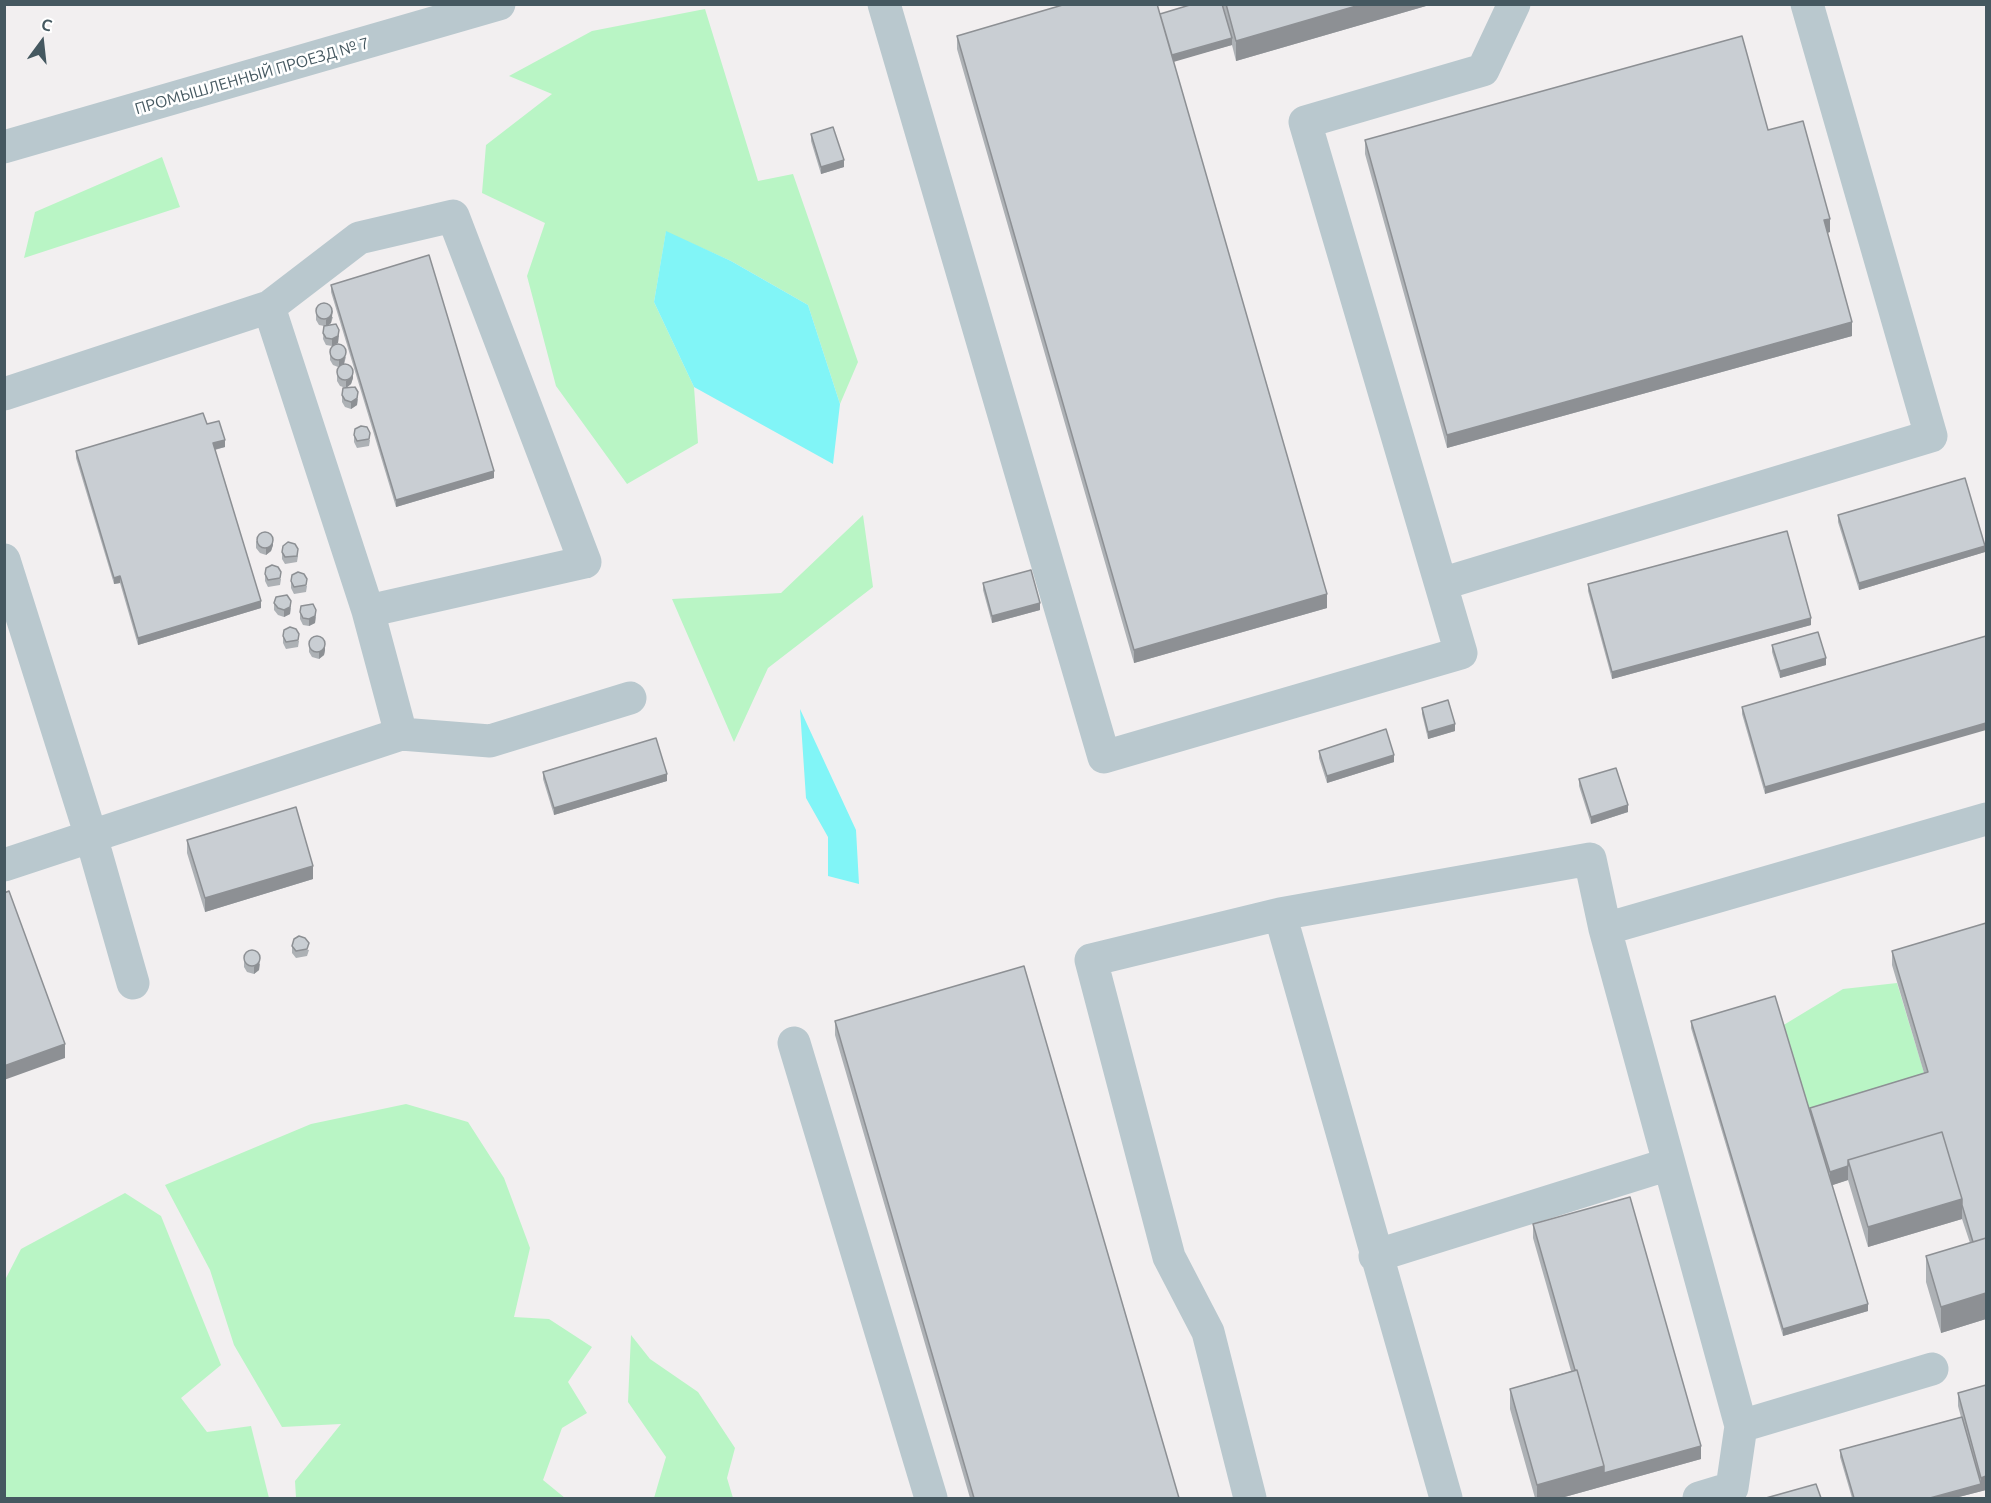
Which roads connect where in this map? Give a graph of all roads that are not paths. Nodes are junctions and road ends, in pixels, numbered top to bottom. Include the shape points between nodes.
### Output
1 (500, 4) edge
2 (884, 4) edge
3 (1807, 4) edge
4 (1516, 5) edge
5 (4, 147) edge
6 (269, 307) junction
7 (4, 394) edge
8 (4, 560) edge
9 (1441, 584) junction
10 (368, 611) junction
11 (630, 698) dead end
12 (401, 734) junction
13 (1986, 819) edge
14 (91, 837) junction
15 (4, 865) edge
16 (1280, 914) junction
17 (1605, 928) junction
18 (133, 983) dead end
19 (794, 1043) dead end
20 (1669, 1164) junction
21 (1375, 1256) junction
22 (1932, 1369) dead end
23 (1741, 1426) junction
24 (931, 1498) edge
25 (1250, 1498) edge
26 (1446, 1498) edge
27 (1699, 1498) edge

1 - 5 street, ПРОМЫШЛЕННЫЙ ПРОЕЗД № 7
2 - 9 street via 1104,757 1461,653
3 - 9 street via 1931,436
4 - 9 street via 1483,70 1305,122
6 - 7 street
6 - 10 street
6 - 10 street via 358,238 453,216 585,562
8 - 14 street
10 - 12 street
11 - 12 street via 490,741
12 - 14 street
13 - 17 street
14 - 15 street
14 - 18 street
16 - 17 street via 1590,859
16 - 21 street
16 - 25 street via 1091,960 1169,1257 1208,1332
17 - 20 street
19 - 24 street
20 - 21 street
20 - 23 street
21 - 26 street
22 - 23 street
23 - 27 street via 1732,1488

